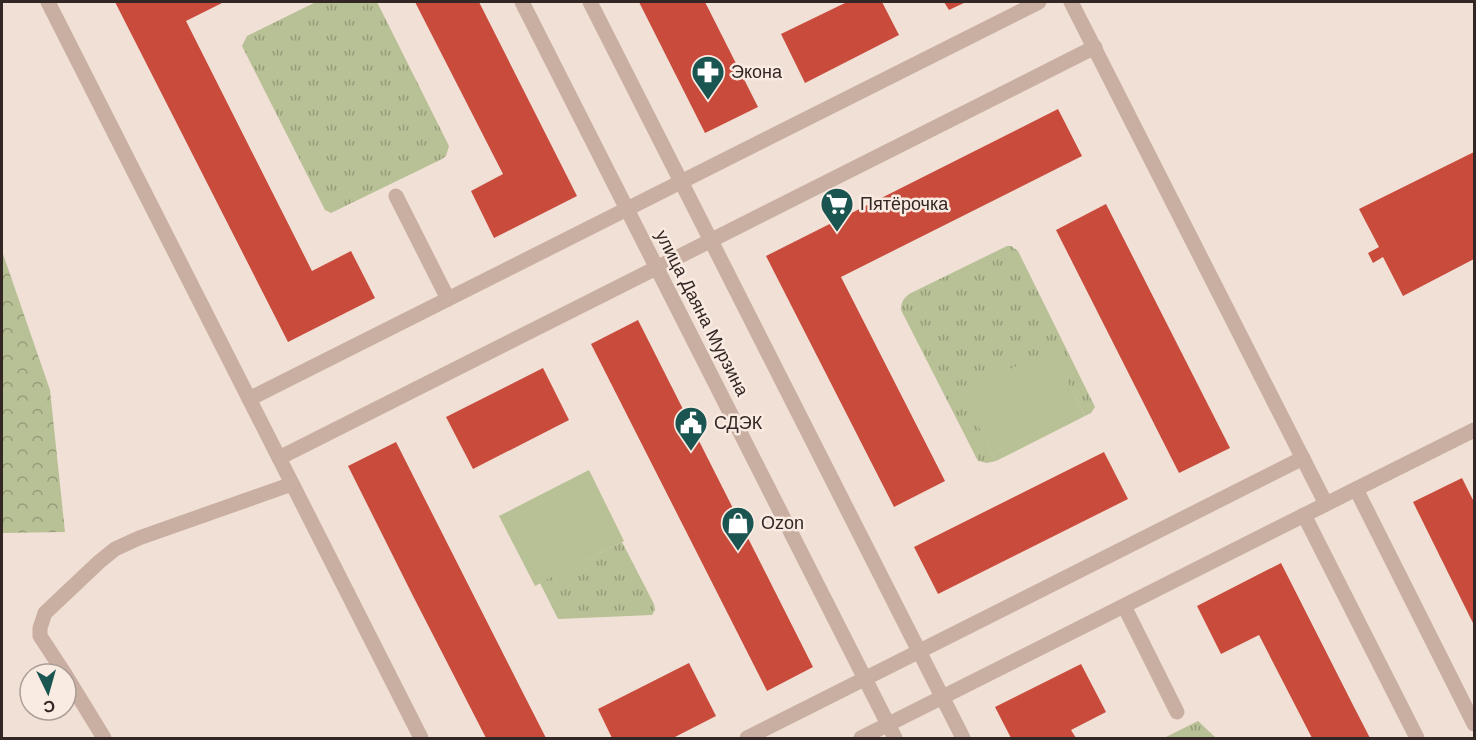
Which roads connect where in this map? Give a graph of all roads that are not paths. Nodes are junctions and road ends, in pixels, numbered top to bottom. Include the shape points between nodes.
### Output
1 (48, 2) edge
2 (522, 2) edge
3 (590, 2) edge
4 (1039, 2) edge
5 (1071, 2) edge
6 (1095, 47) junction
7 (681, 182) junction
8 (396, 196) dead end
9 (627, 209) junction
10 (711, 241) junction
11 (657, 268) junction
12 (448, 299) junction
13 (249, 399) junction
14 (1474, 429) edge
15 (279, 458) junction
16 (1303, 458) junction
17 (292, 484) junction
18 (1356, 489) junction
19 (1326, 504) junction
20 (1304, 515) junction
21 (1124, 606) junction
22 (919, 652) junction
23 (57, 662) edge
24 (865, 679) junction
25 (78, 696) edge
26 (942, 698) junction
27 (1177, 712) dead end
28 (1474, 724) edge
29 (891, 732) edge
30 (104, 738) edge
31 (421, 738) edge
32 (747, 738) edge
33 (861, 738) edge
34 (963, 738) edge
35 (1417, 738) edge

1 - 13 street
2 - 9 street, улица Даяна Мурзина
3 - 7 street
4 - 7 street
5 - 6 street
6 - 10 street
6 - 16 street
7 - 9 street
7 - 10 street
8 - 12 street
9 - 11 street, улица Даяна Мурзина
9 - 12 street
10 - 11 street
10 - 22 street
11 - 15 street
11 - 24 street, улица Даяна Мурзина
12 - 13 street
13 - 15 street
14 - 18 street
15 - 17 street
16 - 19 street
16 - 22 street
17 - 23 street via 138,538 99,561 41,621 40,636
17 - 31 street
18 - 19 street
18 - 28 street
19 - 20 street
20 - 21 street
20 - 35 street
21 - 26 street
21 - 27 street
22 - 24 street
22 - 26 street
24 - 29 street, улица Даяна Мурзина
24 - 32 street
25 - 30 street
26 - 29 street
26 - 34 street
29 - 33 street

